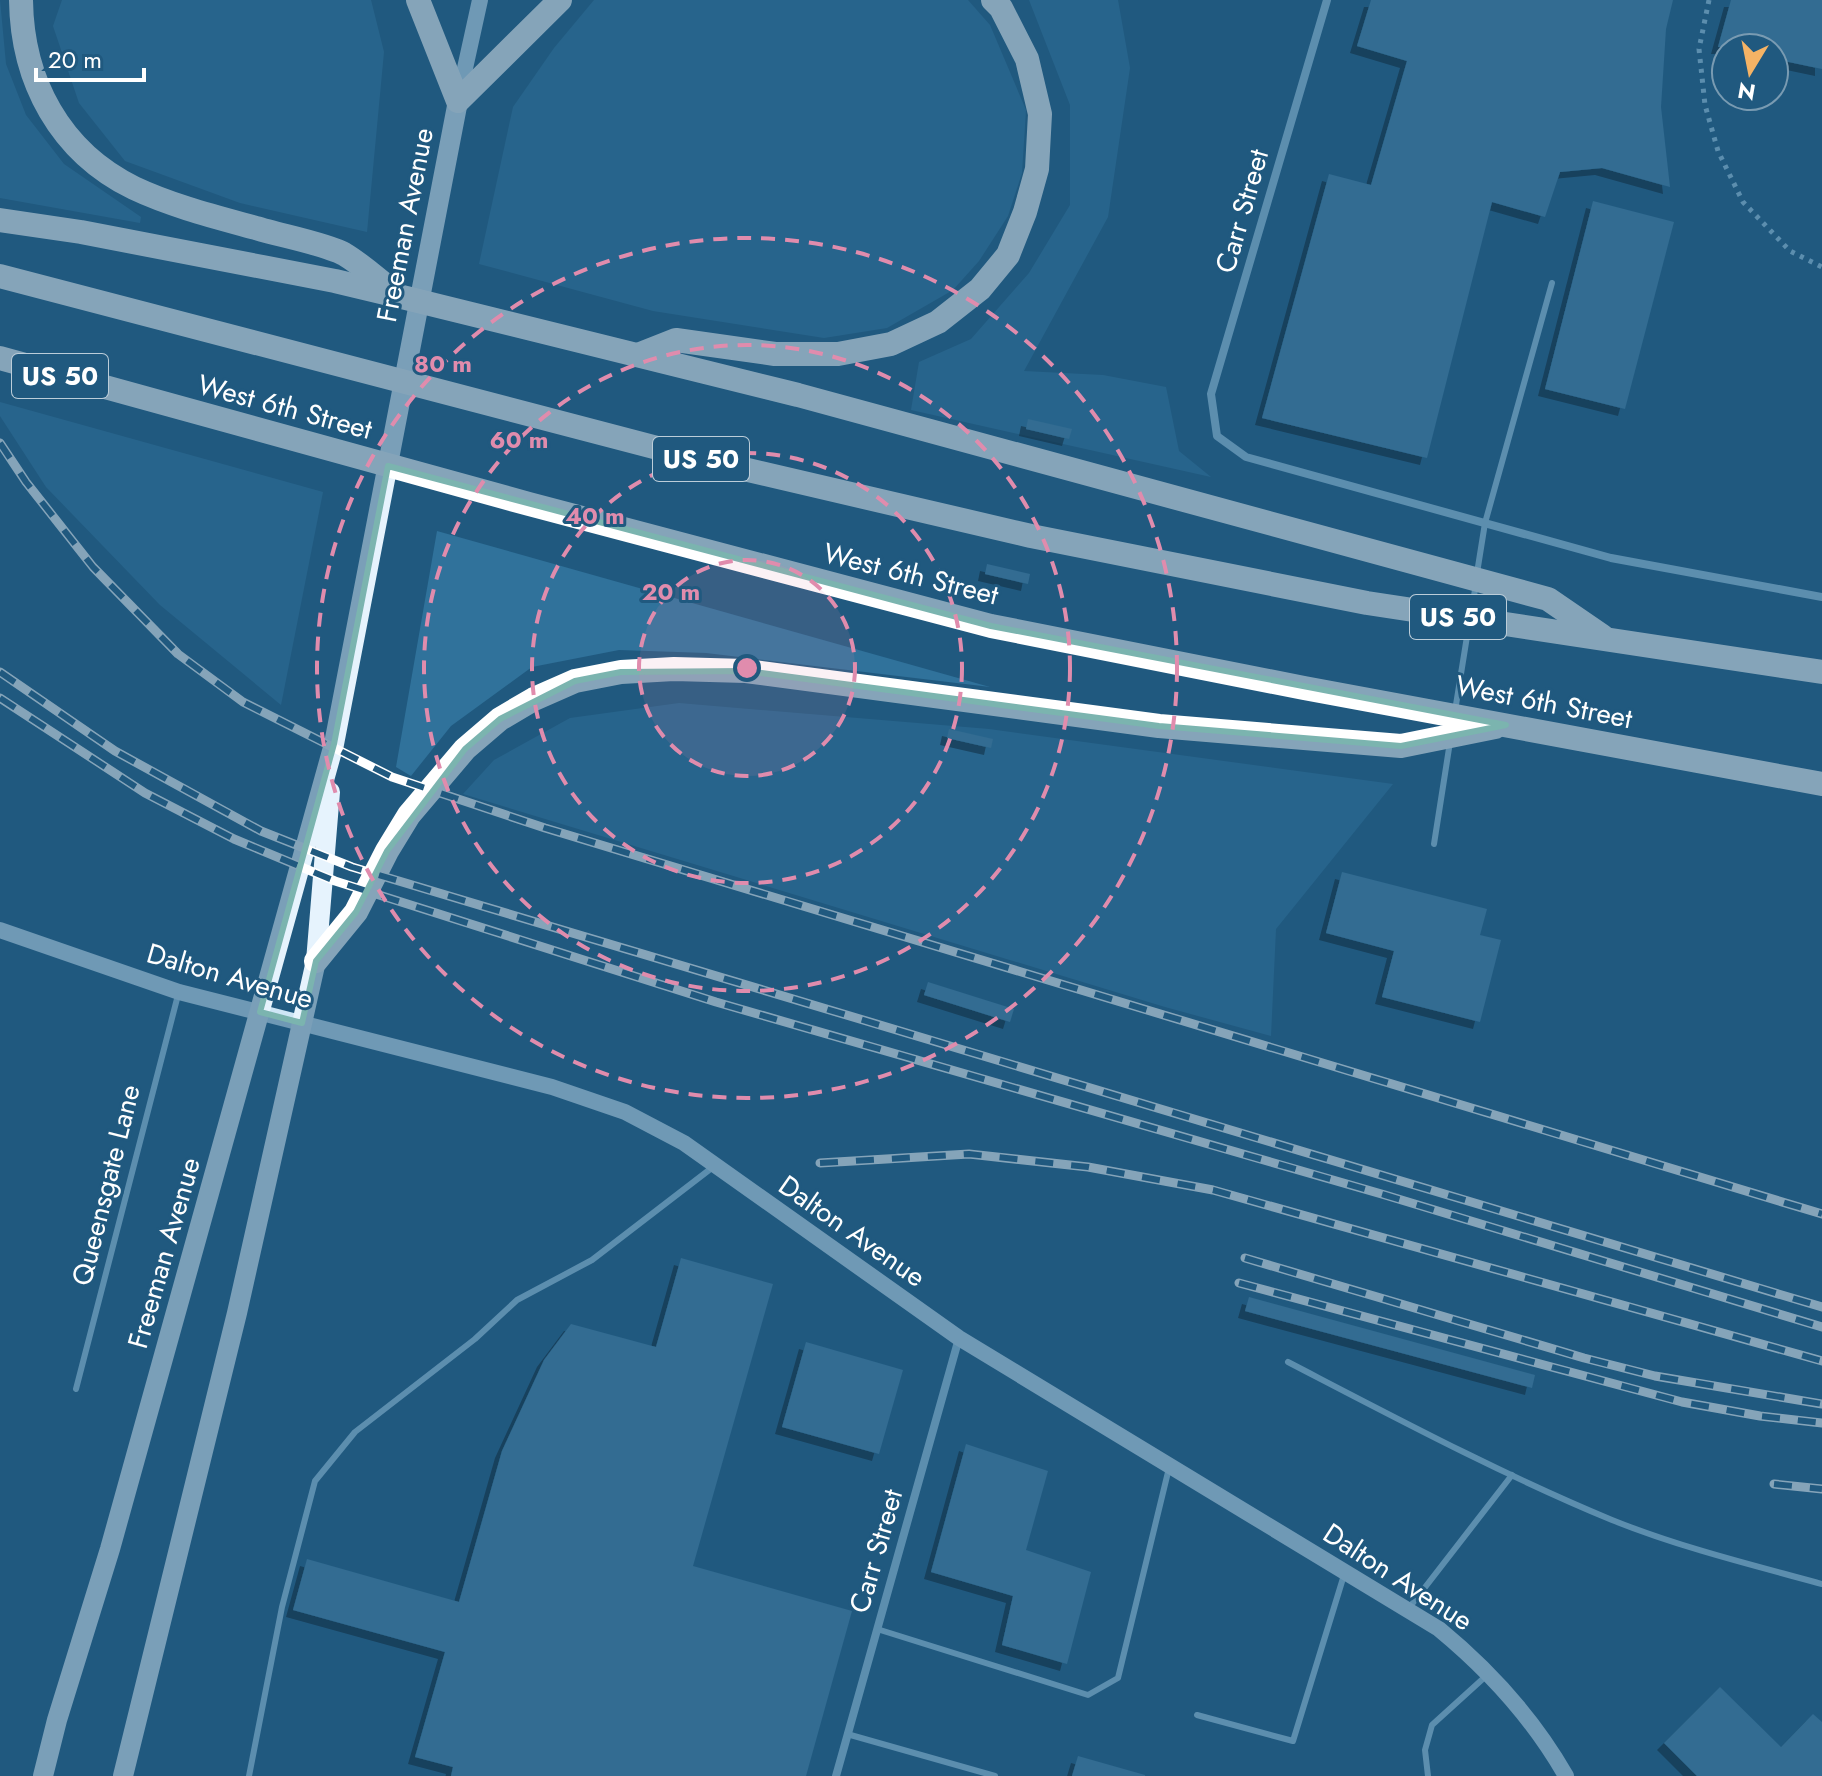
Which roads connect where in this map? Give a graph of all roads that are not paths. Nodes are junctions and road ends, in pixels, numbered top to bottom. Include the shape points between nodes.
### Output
1 (21, 0) edge
2 (418, 0) edge
3 (480, 0) edge
4 (560, 0) edge
5 (993, 0) edge
6 (1327, 0) edge
7 (458, 101) junction
8 (0, 220) edge
9 (0, 276) edge
10 (1552, 283) dead end
11 (402, 297) junction
12 (638, 355) junction
13 (0, 358) edge
14 (1485, 523) junction
15 (1822, 597) edge
16 (1607, 640) junction
17 (1822, 672) edge
18 (1506, 725) junction
19 (334, 744) junction
20 (1822, 784) edge
21 (1434, 844) dead end
22 (0, 930) edge
23 (316, 961) junction
24 (179, 992) junction
25 (716, 1165) junction
26 (959, 1338) junction
27 (1288, 1362) dead end
28 (76, 1389) dead end
29 (1170, 1466) junction
30 (1512, 1475) junction
31 (1345, 1572) junction
32 (1822, 1584) edge
33 (1407, 1610) junction
34 (877, 1629) junction
35 (1489, 1674) junction
36 (1197, 1715) dead end
37 (847, 1734) junction
38 (43, 1776) edge
39 (123, 1776) edge
40 (249, 1776) edge
41 (836, 1776) edge
42 (995, 1776) edge
43 (1428, 1776) edge
44 (1566, 1776) edge

1 - 11 highway via 21,34 34,80 59,128 94,162 134,188 342,253
2 - 7 highway
3 - 7 main road, Freeman Avenue
4 - 7 highway
5 - 12 highway via 1027,59 1040,114 1037,169 1025,212 1008,255 980,289 938,322 891,344 838,354 775,354 676,340
6 - 14 street, Carr Street via 1211,394 1217,436 1246,457
7 - 19 main road, Freeman Avenue
8 - 11 highway
9 - 16 highway, West 6th Street / US 50 via 688,456 1031,536 1308,592
10 - 14 lane
11 - 12 highway
12 - 16 highway via 1548,599
13 - 18 highway, West 6th Street / US 50 via 991,626
14 - 15 street via 1611,558
14 - 21 lane
16 - 17 highway, West 6th Street / US 50
18 - 20 highway, West 6th Street / US 50
18 - 23 highway via 1401,746 1159,726 746,671 621,672 575,681 500,719 465,749 409,815 356,912
19 - 23 main road, Freeman Avenue
19 - 38 main road, Freeman Avenue
22 - 24 main road, Dalton Avenue
23 - 39 main road, Freeman Avenue via 237,1313
24 - 25 main road, Dalton Avenue via 552,1087 625,1112
24 - 28 lane, Queensgate Lane
25 - 26 main road, Dalton Avenue
25 - 40 lane via 592,1260 517,1300 355,1432 315,1481 282,1607
26 - 29 main road, Dalton Avenue
26 - 34 street, Carr Street
27 - 30 lane
29 - 31 main road, Dalton Avenue
29 - 34 lane via 1118,1678 1108,1684 1088,1695
30 - 32 lane via 1613,1520
30 - 33 lane
31 - 33 main road, Dalton Avenue
31 - 36 lane via 1293,1741
33 - 35 main road, Dalton Avenue via 1439,1629
34 - 37 street, Carr Street
35 - 43 lane via 1432,1725 1425,1750
35 - 44 main road, Dalton Avenue via 1522,1709
37 - 41 street, Carr Street
37 - 42 lane

